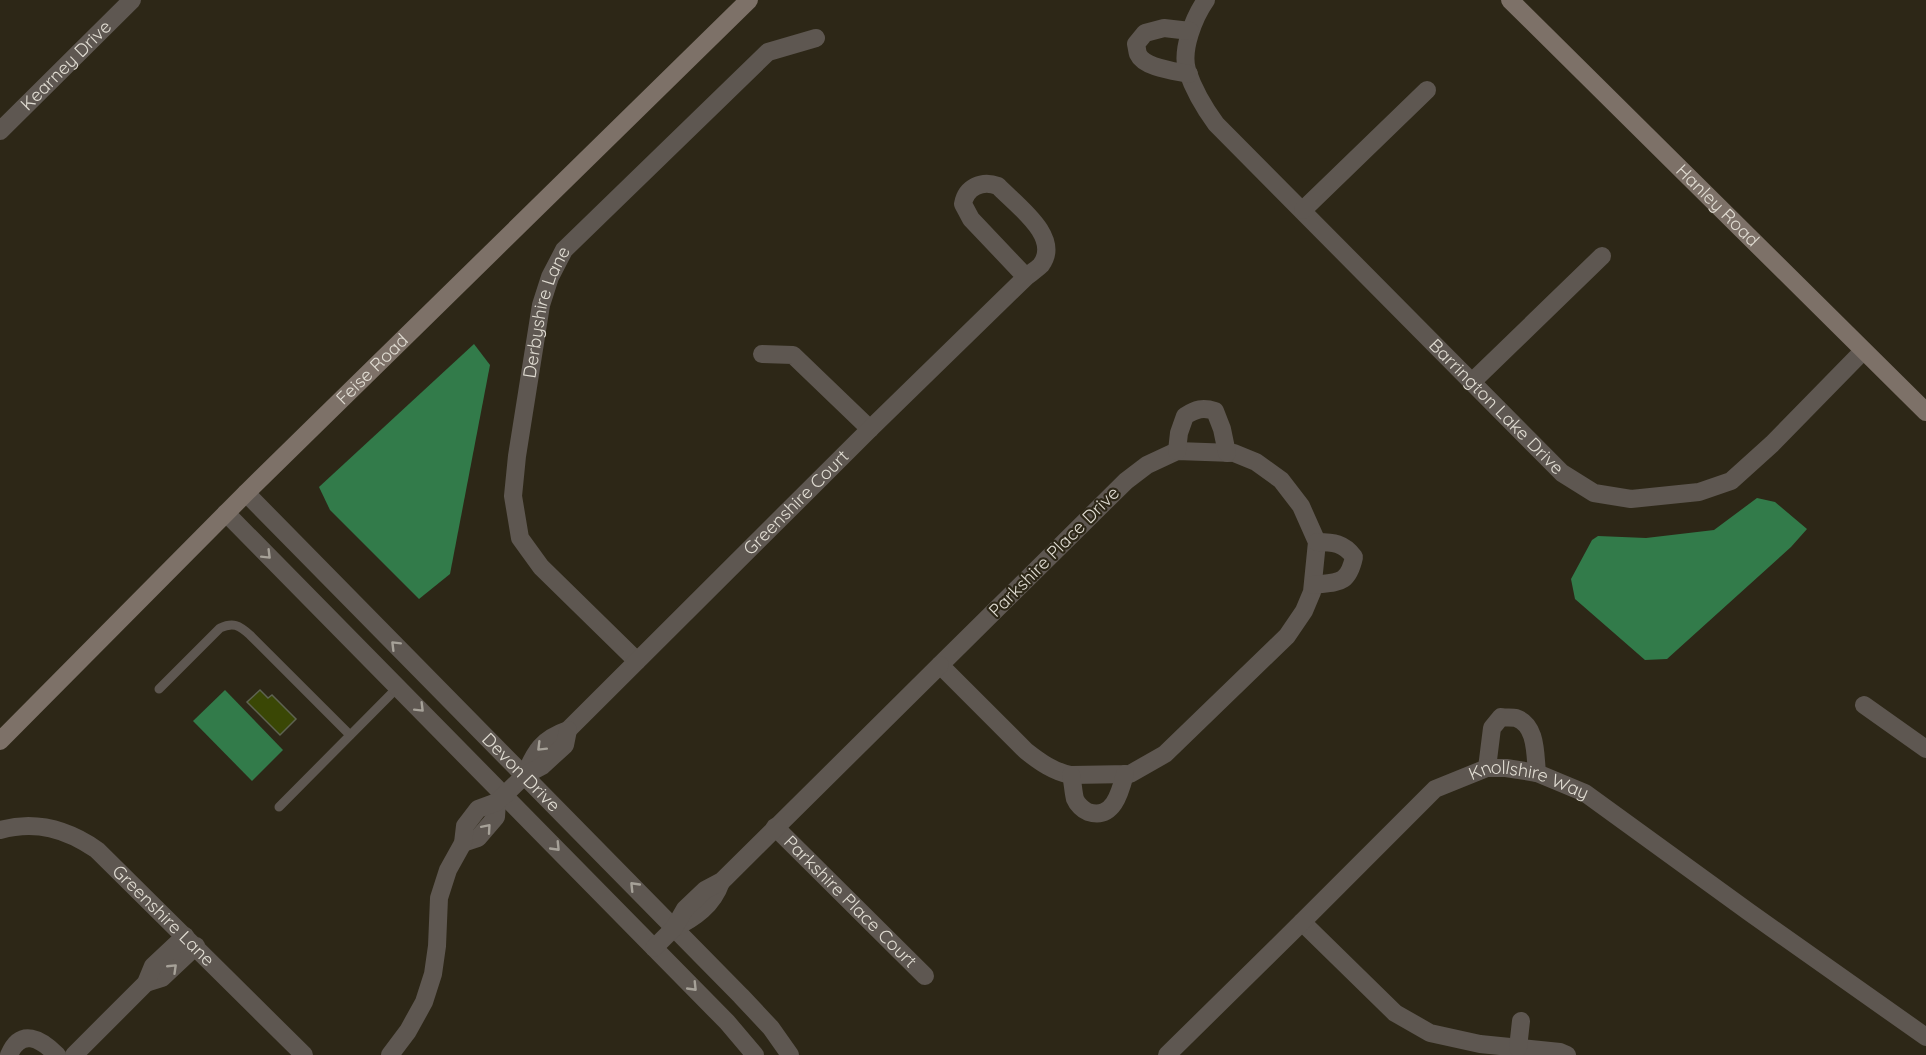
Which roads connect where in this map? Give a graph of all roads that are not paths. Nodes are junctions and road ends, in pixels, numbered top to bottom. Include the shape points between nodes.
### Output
1 (132, 0) edge
2 (749, 0) edge
3 (1206, 0) edge
4 (1510, 0) edge
5 (1190, 31) junction
6 (816, 38) dead end
7 (1189, 74) junction
8 (1427, 90) dead end
9 (0, 131) edge
10 (1303, 210) junction
11 (1602, 256) dead end
12 (1026, 277) junction
13 (1863, 351) junction
14 (762, 354) dead end
15 (1472, 382) junction
16 (1926, 412) edge
17 (870, 429) junction
18 (1178, 451) junction
19 (1227, 453) junction
20 (246, 493) junction
21 (226, 513) junction
22 (1317, 542) junction
23 (1313, 585) junction
24 (637, 661) junction
25 (940, 665) junction
26 (418, 668) junction
27 (398, 687) junction
28 (159, 689) dead end
29 (1864, 705) dead end
30 (350, 735) junction
31 (0, 741) edge
32 (1926, 749) edge
33 (1487, 768) junction
34 (1537, 773) junction
35 (1125, 774) junction
36 (525, 775) junction
37 (1071, 775) junction
38 (501, 798) junction
39 (279, 807) dead end
40 (775, 827) junction
41 (0, 830) edge
42 (1302, 922) junction
43 (674, 928) junction
44 (190, 941) junction
45 (654, 948) junction
46 (925, 976) dead end
47 (1521, 1021) dead end
48 (1926, 1037) edge
49 (1518, 1048) junction
50 (9, 1055) edge
51 (57, 1055) edge
52 (74, 1055) edge
53 (304, 1055) edge
54 (390, 1055) edge
55 (755, 1055) edge
56 (790, 1055) edge
57 (1167, 1055) edge
58 (1567, 1055) edge

1 - 9 street, Kearney Drive
2 - 20 street, Feise Road
3 - 5 street, Barrington Lake Drive
4 - 13 street, Hanley Road
5 - 7 street, Barrington Lake Drive via 1185,59
5 - 7 street via 1164,28 1145,33 1136,44 1144,61
6 - 24 street, Derbyshire Lane via 768,52 564,250 541,305 513,496 520,538 541,567
7 - 10 street, Barrington Lake Drive via 1216,124
8 - 10 street
10 - 15 street, Barrington Lake Drive
11 - 15 street
12 - 12 street, Greenshire Court via 1041,264 1047,247 1042,231 998,186 981,183 968,192 963,204 971,219
12 - 17 street, Greenshire Court
13 - 15 street, Barrington Lake Drive via 1731,481 1699,492 1631,499 1594,493 1562,474
13 - 16 street, Hanley Road
14 - 17 street via 793,355
17 - 24 street, Greenshire Court
18 - 19 street, Parkshire Place Drive
18 - 19 street via 1185,416 1198,408 1207,408 1215,411
18 - 25 street, Parkshire Place Drive via 1147,465 1126,481
19 - 22 street, Parkshire Place Drive via 1256,462 1281,480 1301,506
20 - 21 street, Feise Road
26 -> 20 street, Devon Drive
21 -> 27 street, Devon Drive
21 - 31 street, Feise Road
22 - 23 street, Parkshire Place Drive
22 - 23 street via 1344,545 1354,556 1345,579
23 - 35 street, Parkshire Place Drive via 1304,611 1287,636 1166,754
24 - 36 street, Greenshire Court via 568,730 565,745
25 - 37 street, Parkshire Place Drive via 1026,751 1041,763
25 - 40 street, Parkshire Place Drive
26 - 27 street
26 - 36 street, Devon Drive
27 - 30 lane
27 -> 38 street, Devon Drive
28 - 30 lane via 219,628 233,624 250,635
29 - 32 street
30 - 39 lane
33 - 34 street, Knollshire Way
33 - 34 street via 1492,728 1501,717 1516,718 1528,726 1533,739
33 - 42 street, Knollshire Way via 1435,789
34 - 48 street, Knollshire Way via 1585,793
35 - 37 street, Parkshire Place Drive
35 - 37 street via 1114,804 1096,814 1084,811 1076,800
36 - 38 street, Greenshire Court
43 -> 36 street, Devon Drive
38 -> 45 street, Devon Drive
38 - 54 street via 496,817 478,838 463,843 448,870 439,898 433,974 424,1002
40 - 43 street, Parkshire Place Drive via 722,881 717,895 694,918
40 - 46 street, Parkshire Place Court
41 - 44 street, Greenshire Lane via 37,826 82,839 115,866
42 - 49 street via 1395,1013 1430,1033
42 - 57 street, Knollshire Way
43 - 45 street, Parkshire Place Drive
43 - 56 street, Devon Drive via 756,1011
44 - 52 street via 153,966 146,983
44 - 53 street, Greenshire Lane
45 -> 55 street, Devon Drive
47 - 49 street
49 - 58 street
50 - 51 street via 17,1043 32,1038

